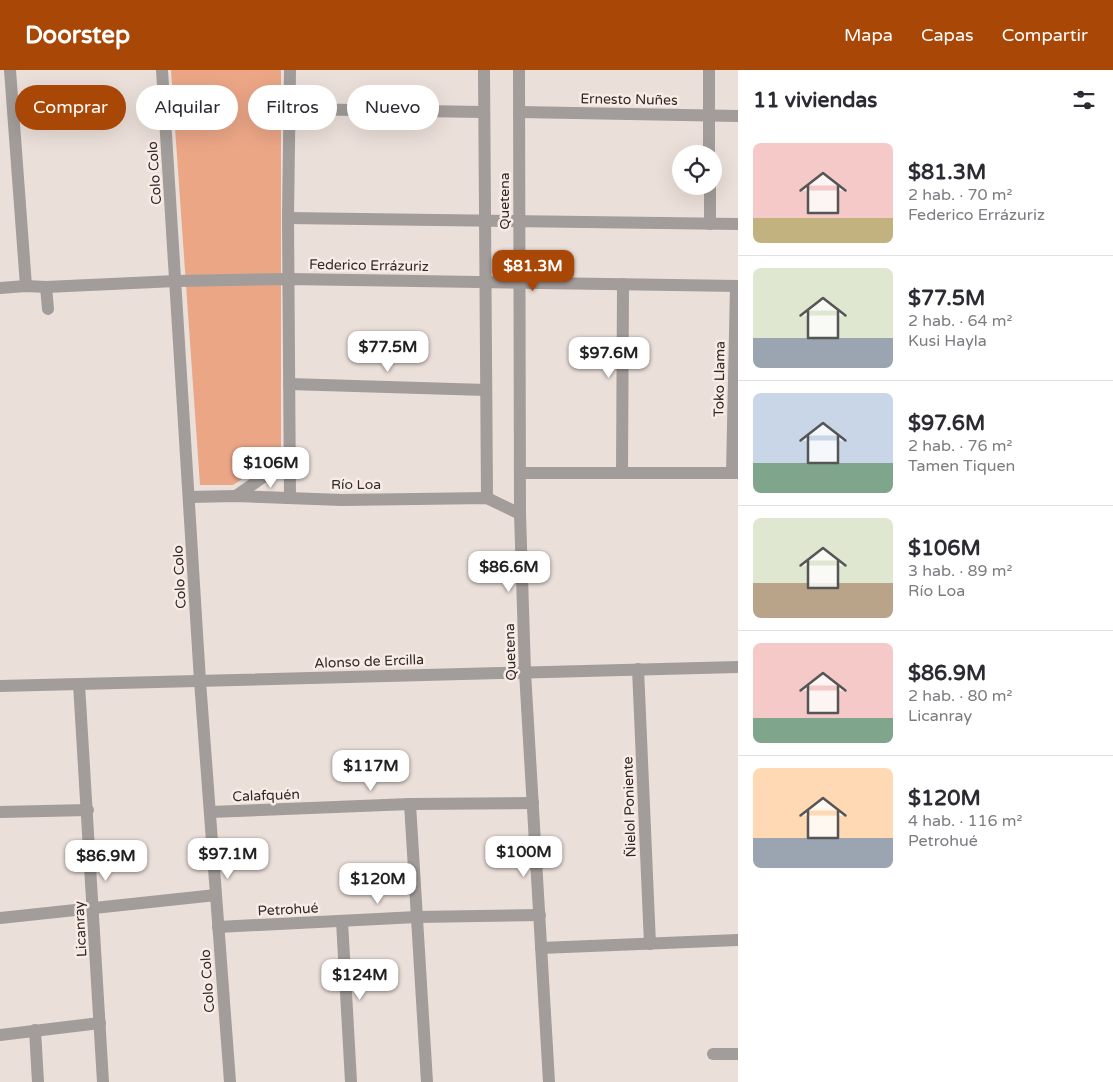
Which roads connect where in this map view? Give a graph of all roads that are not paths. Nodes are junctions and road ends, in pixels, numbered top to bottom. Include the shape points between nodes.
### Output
1 (10, 70) edge
2 (162, 70) edge
3 (290, 70) edge
4 (484, 70) edge
5 (519, 70) edge
6 (709, 70) edge
7 (290, 85) edge
8 (337, 110) edge
9 (484, 112) junction
10 (519, 112) junction
11 (708, 115) junction
12 (738, 116) edge
13 (290, 130) edge
14 (709, 145) edge
15 (710, 195) edge
16 (288, 218) junction
17 (485, 221) junction
18 (519, 221) junction
19 (710, 224) junction
20 (738, 224) edge
21 (289, 279) junction
22 (176, 281) junction
23 (486, 282) junction
24 (519, 283) junction
25 (623, 284) junction
26 (26, 286) junction
27 (737, 286) edge
28 (46, 287) junction
29 (0, 288) edge
30 (48, 309) dead end
31 (289, 384) junction
32 (486, 390) junction
33 (289, 459) junction
34 (520, 472) junction
35 (622, 473) junction
36 (735, 473) edge
37 (236, 496) junction
38 (189, 497) junction
39 (290, 498) junction
40 (487, 498) junction
41 (520, 514) junction
42 (738, 667) edge
43 (638, 669) junction
44 (525, 672) junction
45 (200, 681) junction
46 (79, 684) junction
47 (0, 686) edge
48 (533, 803) junction
49 (410, 804) junction
50 (88, 810) junction
51 (0, 812) edge
52 (210, 812) junction
53 (216, 895) junction
54 (94, 908) junction
55 (540, 915) junction
56 (417, 917) junction
57 (0, 918) edge
58 (342, 921) junction
59 (218, 927) junction
60 (738, 940) edge
61 (650, 944) junction
62 (541, 948) junction
63 (100, 1023) junction
64 (35, 1030) junction
65 (0, 1034) edge
66 (714, 1054) dead end
67 (738, 1054) edge
68 (38, 1082) edge
69 (103, 1082) edge
70 (230, 1082) edge
71 (351, 1082) edge
72 (428, 1082) edge
73 (549, 1082) edge

1 - 26 street
2 - 22 street, Colo Colo
3 - 7 street
4 - 9 street, Quetena
5 - 10 street, Quetena
6 - 11 street
8 - 9 street
9 - 17 street, Quetena
10 - 11 street, Ernesto Nuñes
10 - 18 street, Quetena
11 - 12 street, Ernesto Nuñes
11 - 14 street
13 - 16 street
15 - 19 street
16 - 17 street
16 - 21 street
17 - 18 street
17 - 23 street, Quetena
18 - 19 street
18 - 24 street, Quetena
19 - 20 street
21 - 22 street, Federico Errázuriz
21 - 23 street, Federico Errázuriz
21 - 31 street
22 - 28 street, Federico Errázuriz
22 - 38 street, Colo Colo
23 - 24 street, Federico Errázuriz
23 - 32 street, Quetena
24 - 25 street, Federico Errázuriz
24 - 34 street, Quetena
25 - 27 street, Federico Errázuriz
25 - 35 street
26 - 28 street, Federico Errázuriz
26 - 29 street, Federico Errázuriz
27 - 36 street, Toko Llama
28 - 30 street
31 - 32 street
31 - 33 street
32 - 40 street, Quetena
33 - 37 street
33 - 39 street
34 - 35 street
34 - 41 street, Quetena
35 - 36 street
37 - 38 street, Río Loa
37 - 39 street, Río Loa
38 - 45 street, Colo Colo
39 - 40 street, Río Loa
40 - 41 street, Río Loa
41 - 44 street, Quetena
42 - 43 street, Alonso de Ercilla
43 - 44 street, Alonso de Ercilla
43 - 61 street, Ñielol Poniente
44 - 45 street, Alonso de Ercilla
44 - 48 street, Quetena
45 - 46 street, Alonso de Ercilla
45 - 52 street, Colo Colo
46 - 47 street, Alonso de Ercilla
46 - 50 street, Licanray
48 - 49 street, Calafquén
48 - 55 street, Quetena
49 - 52 street, Calafquén
49 - 56 street
50 - 51 street
50 - 54 street, Licanray
52 - 53 street, Colo Colo
53 - 54 street
53 - 59 street, Colo Colo
54 - 57 street
54 - 63 street, Licanray
55 - 56 street, Petrohué
55 - 62 street, Quetena
56 - 58 street, Petrohué
56 - 72 street
58 - 59 street, Petrohué
58 - 71 street
59 - 70 street, Colo Colo
60 - 61 street
61 - 62 street
62 - 73 street, Quetena
63 - 64 street
63 - 69 street, Licanray
64 - 65 street
64 - 68 street
66 - 67 street

